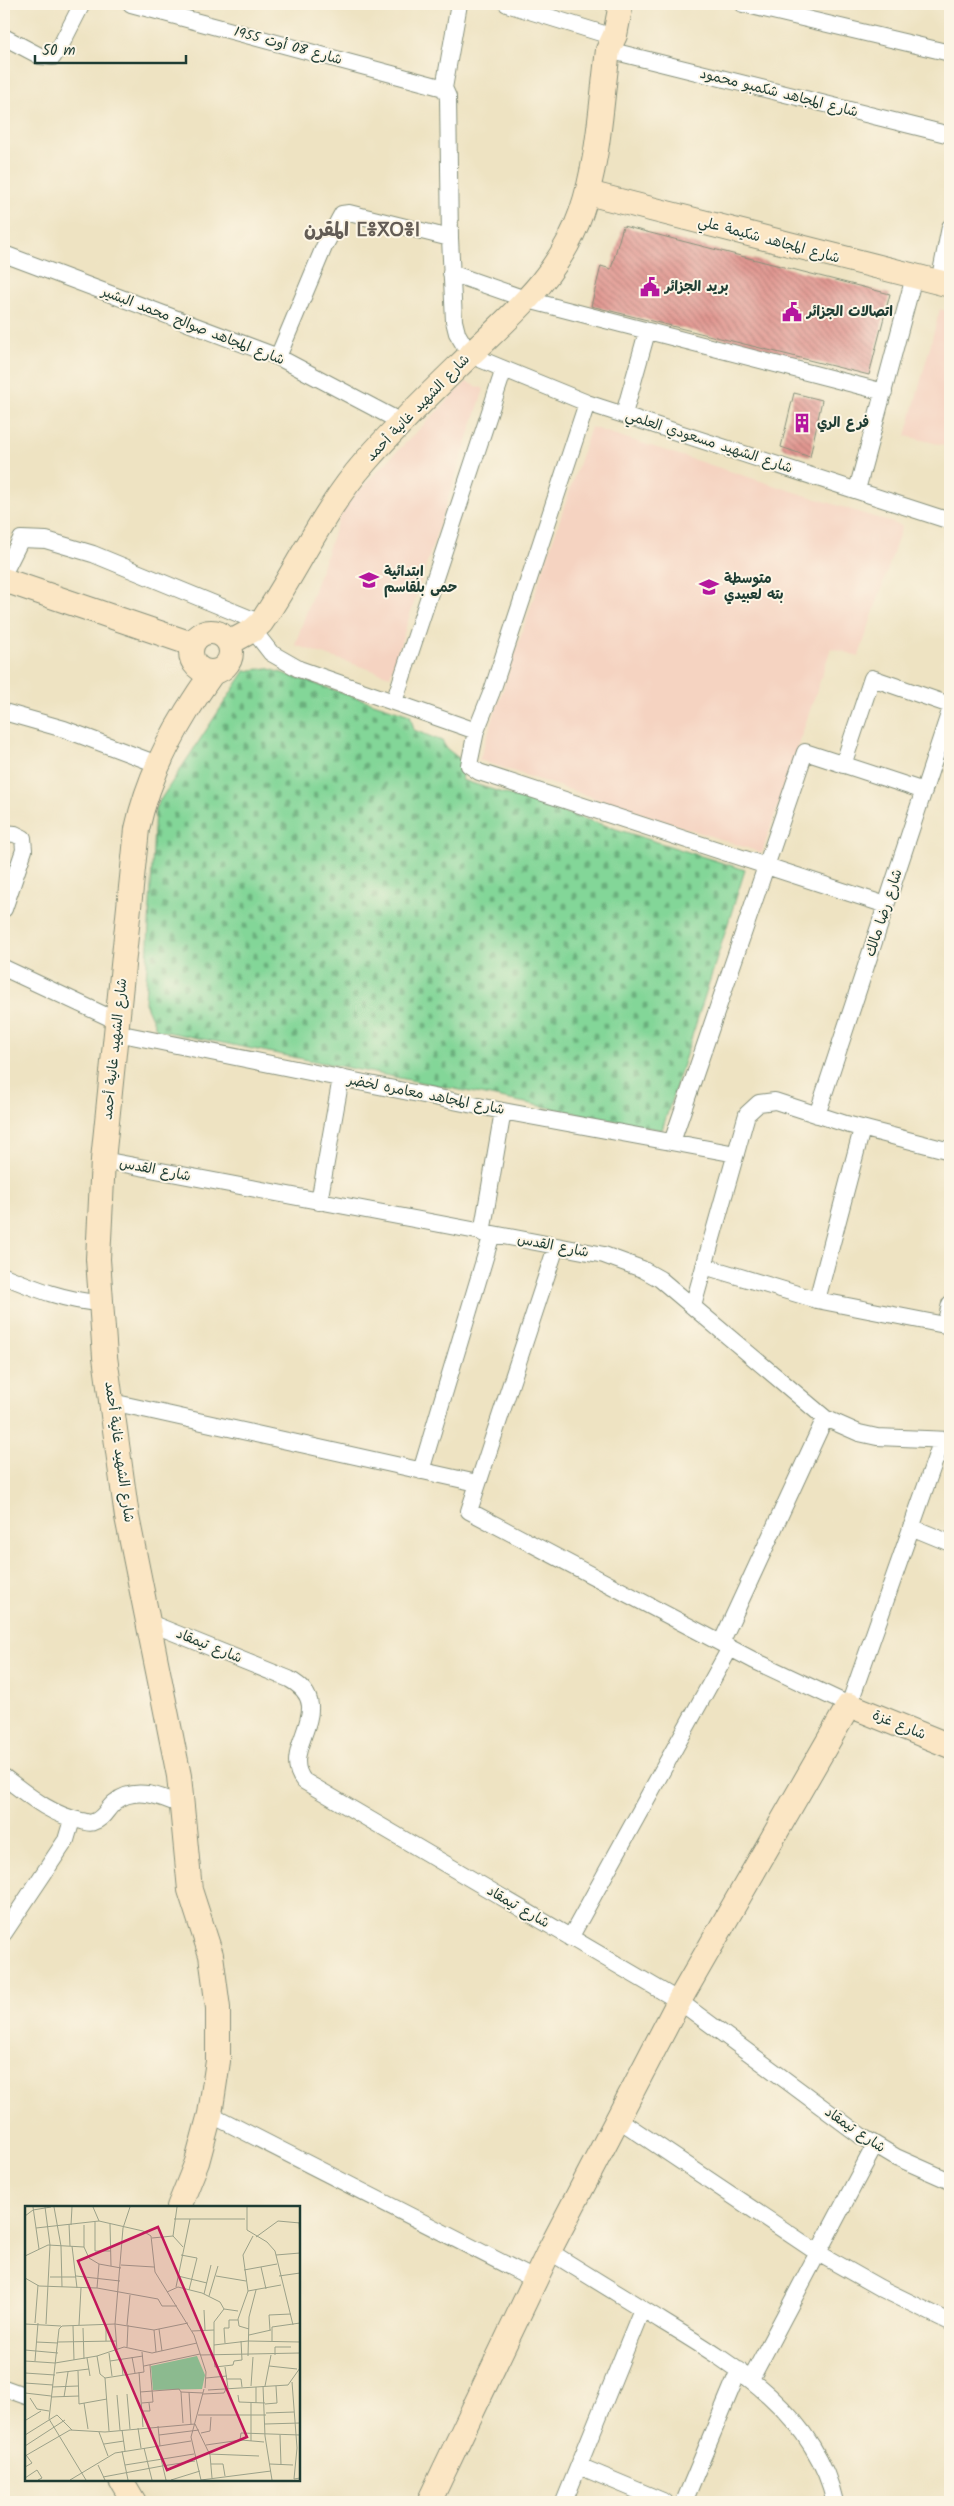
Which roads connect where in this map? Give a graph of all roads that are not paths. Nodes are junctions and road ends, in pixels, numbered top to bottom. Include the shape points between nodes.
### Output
1 (82, 4) edge
2 (131, 4) edge
3 (459, 4) edge
4 (507, 4) edge
5 (606, 4) edge
6 (621, 4) edge
7 (743, 4) edge
8 (4, 37) edge
9 (606, 42) junction
10 (950, 53) edge
11 (444, 88) junction
12 (950, 135) edge
13 (588, 193) junction
14 (950, 227) edge
15 (450, 238) junction
16 (4, 254) edge
17 (452, 273) junction
18 (914, 277) junction
19 (945, 284) edge
20 (528, 300) junction
21 (647, 332) junction
22 (470, 355) junction
23 (278, 357) junction
24 (504, 369) junction
25 (884, 392) junction
26 (587, 403) junction
27 (624, 414) junction
28 (403, 423) junction
29 (857, 490) junction
30 (950, 521) edge
31 (4, 573) edge
32 (4, 580) edge
33 (257, 627) junction
34 (211, 656) junction
35 (394, 702) junction
36 (950, 705) edge
37 (950, 711) edge
38 (4, 712) edge
39 (476, 730) junction
40 (157, 764) junction
41 (843, 765) junction
42 (924, 791) junction
43 (4, 833) edge
44 (766, 866) junction
45 (886, 905) junction
46 (4, 909) edge
47 (4, 968) edge
48 (118, 1028) junction
49 (341, 1078) junction
50 (503, 1110) junction
51 (817, 1115) junction
52 (862, 1129) junction
53 (672, 1142) junction
54 (950, 1150) edge
55 (736, 1154) junction
56 (103, 1160) junction
57 (319, 1202) junction
58 (487, 1234) junction
59 (556, 1247) junction
60 (704, 1266) junction
61 (4, 1276) edge
62 (817, 1300) junction
63 (100, 1303) junction
64 (950, 1304) edge
65 (693, 1306) junction
66 (948, 1325) edge
67 (112, 1402) junction
68 (826, 1418) junction
69 (946, 1440) edge
70 (421, 1471) junction
71 (477, 1483) junction
72 (911, 1527) junction
73 (950, 1543) edge
74 (150, 1623) junction
75 (726, 1645) junction
76 (849, 1705) junction
77 (949, 1743) edge
78 (4, 1777) edge
79 (183, 1806) junction
80 (72, 1820) junction
81 (6, 1924) edge
82 (570, 1938) junction
83 (679, 2001) junction
84 (210, 2114) junction
85 (618, 2118) junction
86 (875, 2145) junction
87 (950, 2181) edge
88 (179, 2206) edge
89 (549, 2251) junction
90 (818, 2253) junction
91 (536, 2280) junction
92 (642, 2309) junction
93 (950, 2322) edge
94 (745, 2375) junction
95 (4, 2388) edge
96 (25, 2396) edge
97 (579, 2466) junction
98 (122, 2481) edge
99 (134, 2502) edge
100 (429, 2502) edge
101 (564, 2502) edge
102 (664, 2502) edge
103 (684, 2502) edge
104 (835, 2502) edge

1 - 8 street via 53,57 40,56
2 - 11 street, شارع 08 أوت 1955
3 - 11 street
4 - 9 street, شارع المجاهد شكمبو محمود
5 - 9 main road
6 - 9 main road via 616,30
7 - 10 street
9 - 12 street, شارع المجاهد شكمبو محمود
9 - 13 main road, شارع الشهيد غانية أحمد
11 - 15 street via 448,97
13 - 18 main road, شارع المجاهد شكيمة علي
13 - 20 main road, شارع الشهيد غانية أحمد via 560,256
14 - 19 street
15 - 17 street
15 - 23 street via 342,214 324,248
16 - 23 street, شارع المجاهد صوالح محمد البشير
17 - 20 street
17 - 22 street via 455,327
18 - 19 main road, شارع المجاهد شكيمة علي
18 - 25 street
20 - 21 street
20 - 22 main road, شارع الشهيد غانية أحمد
21 - 25 street
21 - 27 street
22 - 24 street, شارع الشهيد مسعودي العلمي
22 - 28 main road, شارع الشهيد غانية أحمد
23 - 28 street, شارع المجاهد صوالح محمد البشير
24 - 26 street, شارع الشهيد مسعودي العلمي
24 - 35 street
25 - 29 street
26 - 27 street, شارع الشهيد مسعودي العلمي
26 - 39 street via 492,691
27 - 29 street, شارع الشهيد مسعودي العلمي
28 - 33 main road, شارع الشهيد غانية أحمد via 335,500
29 - 30 street, شارع الشهيد مسعودي العلمي
31 - 33 street via 21,540 46,540 93,554
32 - 34 main road
33 - 34 main road, شارع الشهيد غانية أحمد via 243,649
33 - 35 street via 271,653 299,669
34 - 40 main road, شارع الشهيد غانية أحمد via 194,698
35 - 39 street
36 - 41 street via 872,678
37 - 42 street, شارع رضا مالك
38 - 40 street via 64,729
39 - 44 street via 469,765 479,772
40 - 48 main road, شارع الشهيد غانية أحمد via 137,829
41 - 42 street
41 - 44 street via 805,752
42 - 45 street, شارع رضا مالك
43 - 46 street via 23,838 24,850
44 - 45 street
44 - 53 street
45 - 51 street, شارع رضا مالك
47 - 48 street, شارع المجاهد معامره لخضر
48 - 49 street, شارع المجاهد معامره لخضر
48 - 56 main road, شارع الشهيد غانية أحمد
49 - 50 street, شارع المجاهد معامره لخضر
49 - 57 street
50 - 53 street, شارع المجاهد معامره لخضر
50 - 58 street
51 - 52 street
51 - 55 street via 775,1101 759,1103 747,1114
52 - 54 street
52 - 62 street
53 - 55 street, شارع المجاهد معامره لخضر
55 - 60 street
56 - 57 street, شارع القدس
56 - 63 main road, شارع الشهيد غانية أحمد
57 - 58 street, شارع القدس
58 - 59 street, شارع القدس
58 - 70 street
59 - 65 street, شارع القدس via 604,1255 642,1269
59 - 71 street
60 - 62 street
60 - 65 street
61 - 63 street via 58,1297
62 - 66 street
63 - 67 main road, شارع الشهيد غانية أحمد
64 - 66 street
65 - 68 street, شارع القدس
67 - 70 street
67 - 74 main road, شارع الشهيد غانية أحمد via 127,1516
68 - 69 street, شارع القدس via 876,1437
68 - 75 street
69 - 72 street
70 - 71 street
71 - 75 street via 469,1511
72 - 73 street
72 - 76 street
74 - 79 main road, شارع الشهيد غانية أحمد
74 - 82 street, شارع تيمقاد via 296,1683 310,1702 309,1718 296,1762 297,1772 304,1781
75 - 76 street
75 - 82 street
76 - 77 main road, شارع غزة
76 - 83 main road
78 - 80 street via 49,1811
79 - 80 street via 158,1794 129,1794 116,1801 92,1823
79 - 84 main road, شارع الشهيد غانية أحمد via 188,1881 211,1955 218,2008 218,2061
80 - 81 street via 66,1840
82 - 83 street, شارع تيمقاد
83 - 85 main road
83 - 86 street, شارع تيمقاد
84 - 88 main road, شارع الشهيد غانية أحمد via 197,2162
84 - 91 street
85 - 89 main road
85 - 90 street
86 - 87 street, شارع تيمقاد
86 - 90 street
89 - 91 main road
89 - 92 street
90 - 93 street
90 - 94 street
91 - 100 main road
92 - 94 street
92 - 97 street
94 - 103 street
94 - 104 street via 783,2409 812,2447 825,2471
95 - 96 street
97 - 101 street
97 - 102 street
98 - 99 main road

